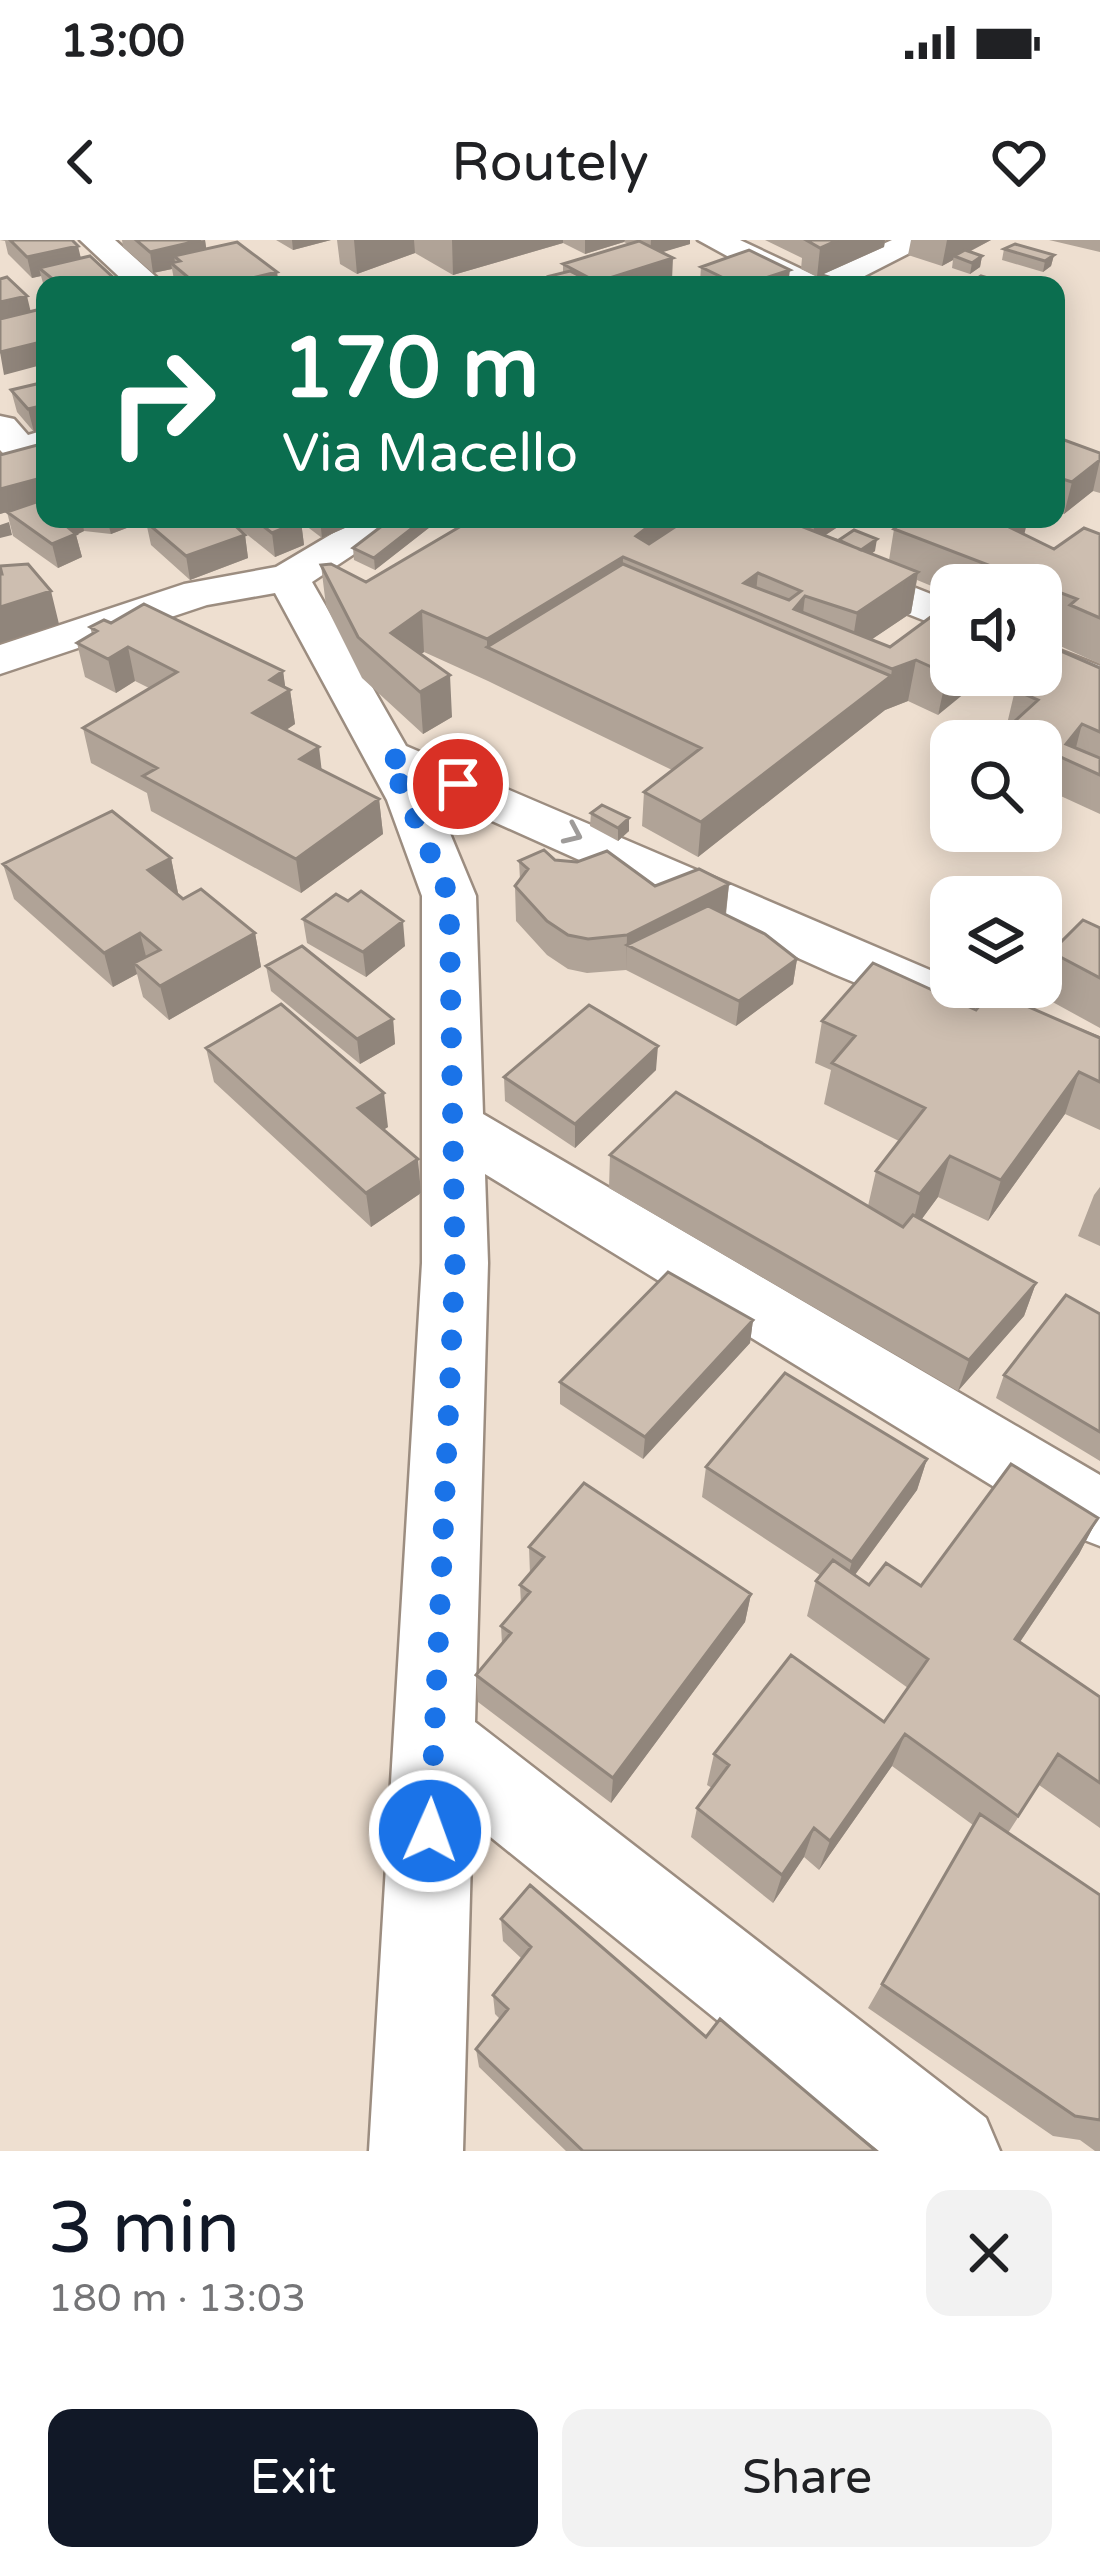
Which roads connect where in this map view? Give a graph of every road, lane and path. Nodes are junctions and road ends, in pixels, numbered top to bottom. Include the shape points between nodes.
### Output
1 (96, 240) edge
2 (714, 240) edge
3 (919, 240) edge
4 (138, 276) edge
5 (788, 276) edge
6 (840, 276) edge
7 (0, 427) edge
8 (36, 445) edge
9 (371, 528) edge
10 (728, 528) edge
11 (288, 578) junction
12 (930, 610) edge
13 (0, 660) edge
14 (1062, 666) edge
15 (1100, 683) edge
16 (388, 756) junction
17 (1100, 1062) edge
18 (453, 1125) junction
19 (1100, 1513) edge
20 (434, 1740) junction
21 (416, 2151) edge
22 (953, 2151) edge

1 - 4 street
2 - 5 street
3 - 6 street
7 - 8 street via 20,449
9 - 11 street
10 - 12 street
11 - 13 street via 199,593
11 - 16 street
14 - 15 street
16 -> 17 street
16 - 18 street via 449,896
18 - 19 street
18 - 20 street via 455,1263
20 - 21 street
20 - 22 street

